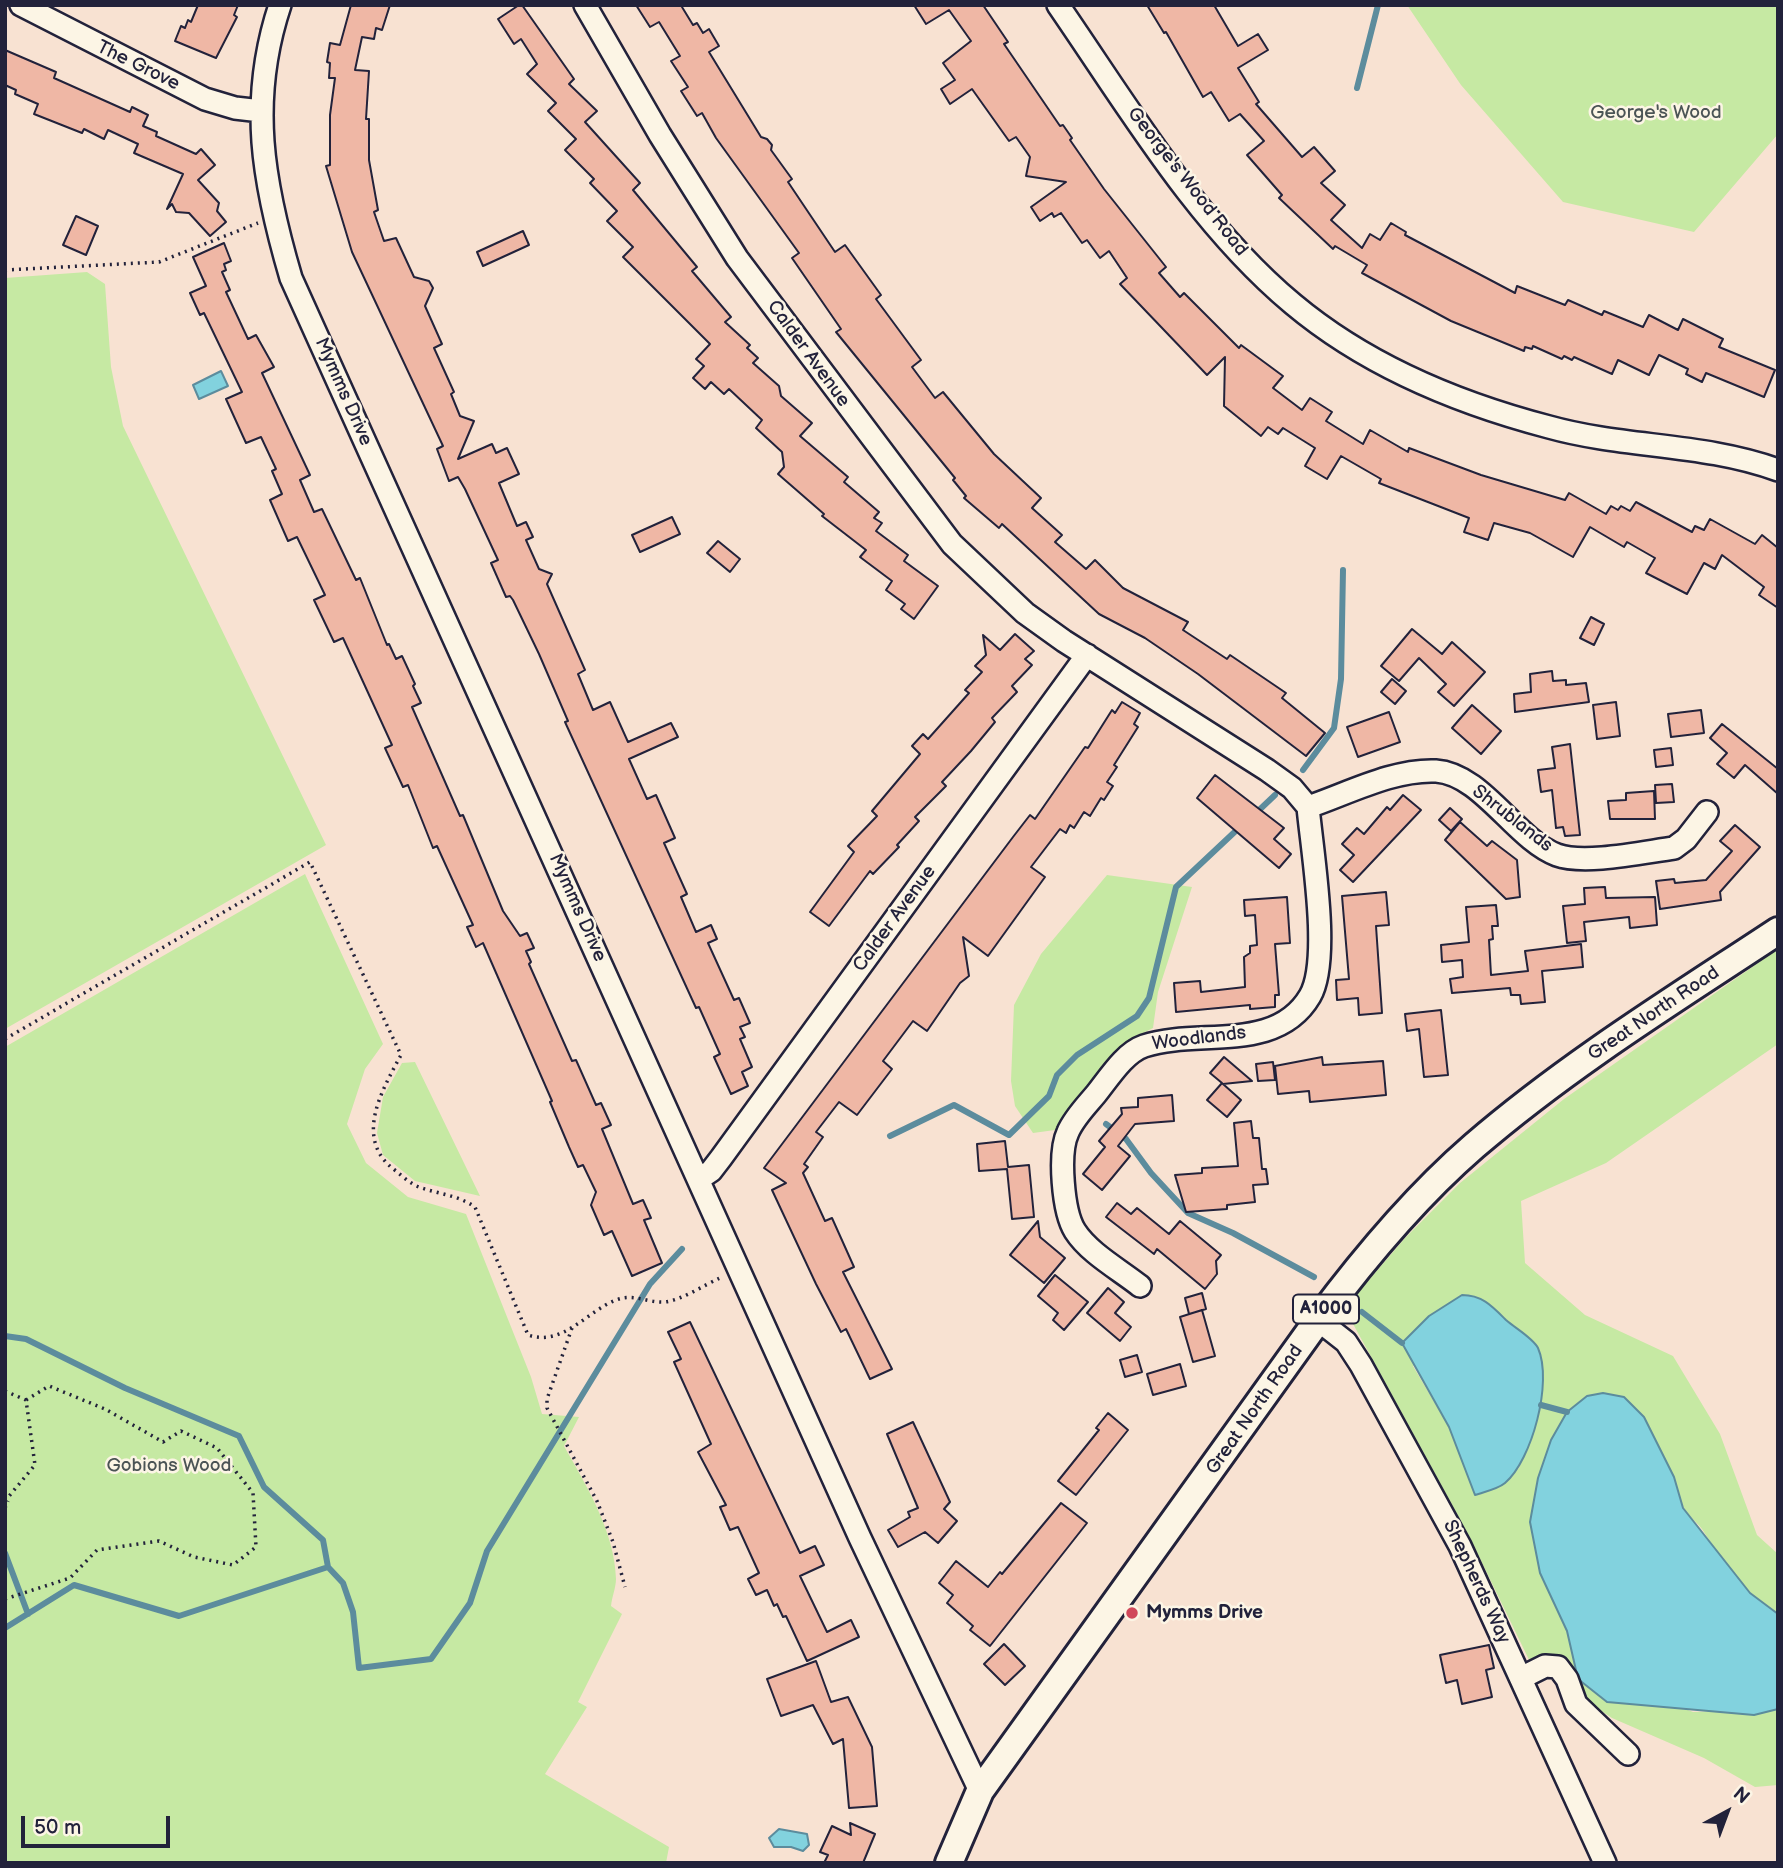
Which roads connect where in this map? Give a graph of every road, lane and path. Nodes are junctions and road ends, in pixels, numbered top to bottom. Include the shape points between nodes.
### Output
1 (21, 5) edge
2 (280, 5) edge
3 (585, 5) edge
4 (1058, 5) edge
5 (261, 111) junction
6 (273, 216) junction
7 (5, 270) edge
8 (1778, 470) edge
9 (1087, 655) junction
10 (1308, 807) junction
11 (1707, 812) dead end
12 (1778, 930) edge
13 (5, 1039) edge
14 (699, 1179) junction
15 (741, 1269) junction
16 (1140, 1286) dead end
17 (1318, 1320) junction
18 (572, 1328) junction
19 (5, 1391) edge
20 (26, 1400) junction
21 (7, 1501) edge
22 (5, 1508) edge
23 (625, 1587) dead end
24 (5, 1599) edge
25 (1521, 1678) junction
26 (1629, 1754) dead end
27 (980, 1791) junction
28 (949, 1863) edge
29 (1605, 1863) edge

1 - 5 street, The Grove via 205,99
2 - 5 street, Mymms Drive via 261,88
3 - 9 street, Calder Avenue via 737,258 922,508 952,544 1025,613
4 - 8 street, George's Wood Road via 1223,235 1293,304 1338,337 1410,378 1494,412 1554,429 1690,448
5 - 6 street, Mymms Drive
6 - 7 path via 159,262
6 - 14 street, Mymms Drive via 291,278
9 - 10 street, Calder Avenue via 1267,770
9 - 14 street, Calder Avenue via 721,1158
10 - 11 street, Shrublands via 1408,773 1439,771 1469,785 1543,849 1578,858 1674,848
10 - 16 street, Woodlands via 1320,965 1310,997 1270,1030 1141,1047 1119,1065 1066,1135 1062,1159 1075,1231
12 - 17 main road, Great North Road / A1000 via 1598,1050 1474,1146 1359,1265
13 - 18 path via 310,862 401,1055 378,1097 373,1134 380,1160 416,1186 464,1199 475,1207 528,1335 544,1339
14 - 15 street, Mymms Drive
15 - 18 path via 666,1302 636,1296 617,1299
15 - 27 street, Mymms Drive via 863,1544
17 - 25 street, Shepherds Way via 1346,1342 1388,1411 1460,1546
17 - 27 main road, Great North Road / A1000
18 - 23 path via 547,1408 597,1501
19 - 20 path
20 - 21 path via 35,1465
20 - 24 path via 49,1386 105,1409 163,1442 181,1431 217,1448 253,1493 256,1547 233,1565 194,1557 159,1541 97,1550 69,1578
21 - 22 path
25 - 26 street via 1545,1666 1558,1667 1593,1724
25 - 29 street, Shepherds Way
27 - 28 main road, Great North Road / A1000

